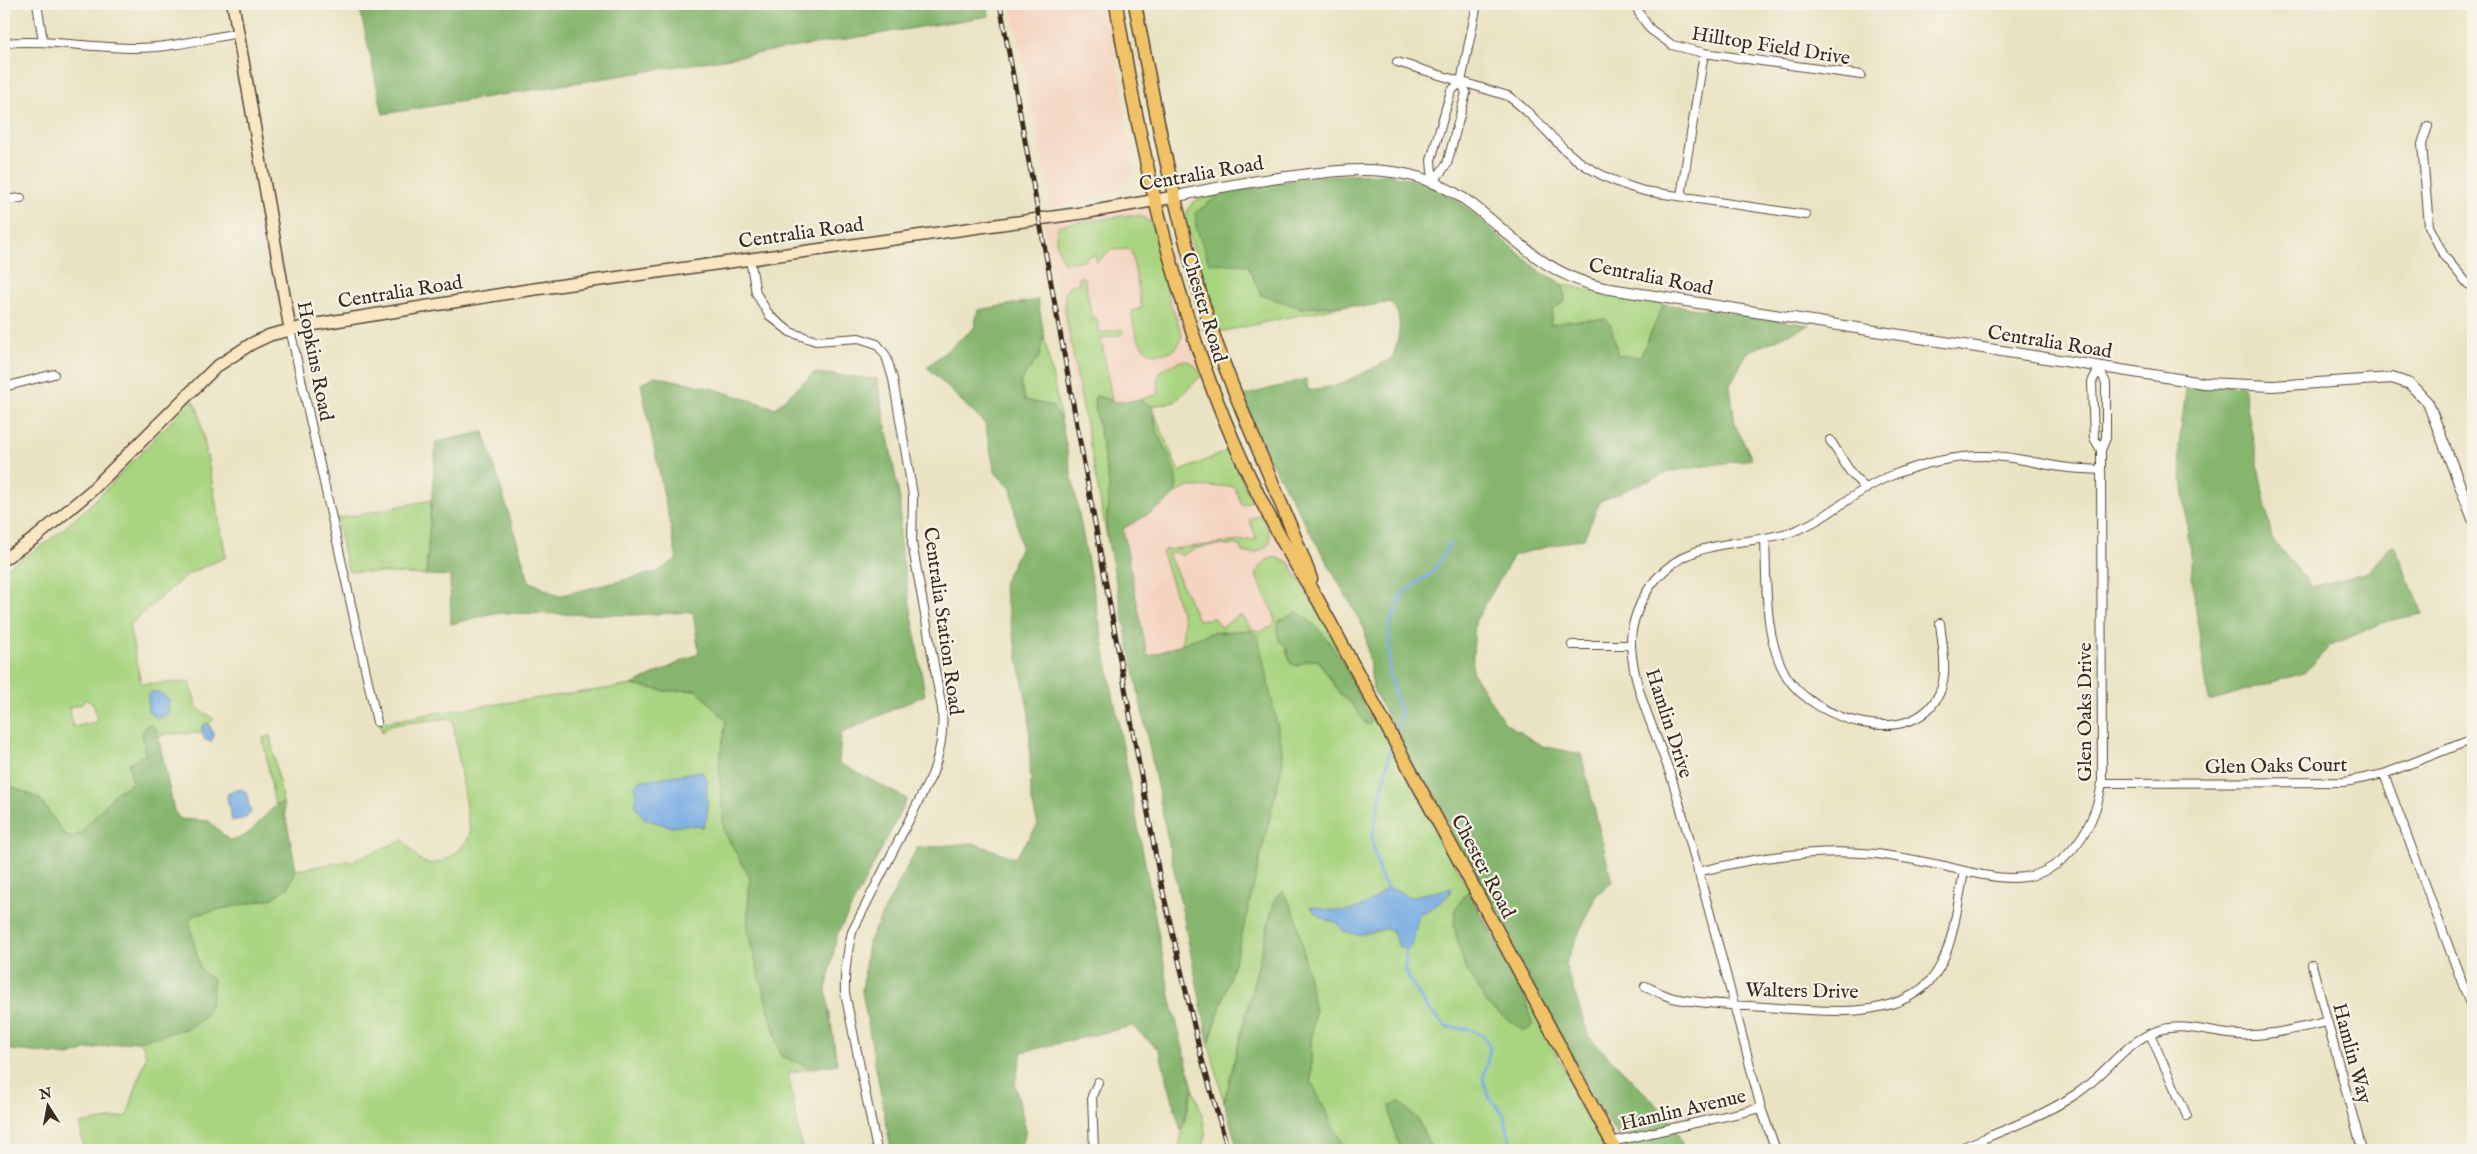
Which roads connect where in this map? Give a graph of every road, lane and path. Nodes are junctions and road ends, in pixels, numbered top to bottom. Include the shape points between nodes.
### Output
1 (37, 4) edge
2 (233, 4) edge
3 (1116, 4) edge
4 (1135, 4) edge
5 (1477, 4) edge
6 (1636, 4) edge
7 (238, 33) junction
8 (43, 41) junction
9 (4, 43) edge
10 (1704, 53) junction
11 (1397, 62) dead end
12 (1861, 75) dead end
13 (1461, 82) junction
14 (2428, 126) dead end
15 (1433, 182) junction
16 (1681, 196) junction
17 (1174, 197) junction
18 (21, 198) dead end
19 (4, 200) edge
20 (1155, 202) junction
21 (1806, 215) dead end
22 (750, 258) junction
23 (2473, 286) edge
24 (290, 329) junction
25 (2099, 368) junction
26 (54, 374) dead end
27 (4, 387) edge
28 (1830, 440) dead end
29 (2100, 450) junction
30 (2101, 470) junction
31 (1866, 489) junction
32 (2473, 520) edge
33 (1765, 538) junction
34 (4, 559) edge
35 (1318, 600) junction
36 (1940, 623) dead end
37 (1572, 644) dead end
38 (1631, 645) junction
39 (377, 722) dead end
40 (2473, 739) edge
41 (2384, 774) junction
42 (2102, 783) junction
43 (1698, 872) junction
44 (1964, 872) junction
45 (2312, 965) dead end
46 (1645, 986) dead end
47 (1734, 1005) junction
48 (2473, 1012) edge
49 (2328, 1022) junction
50 (2150, 1034) junction
51 (1098, 1082) dead end
52 (1761, 1108) junction
53 (2187, 1116) dead end
54 (1614, 1146) edge
55 (877, 1150) edge
56 (1094, 1150) edge
57 (1776, 1150) edge
58 (1956, 1150) edge
59 (2362, 1150) edge

1 - 8 street
2 - 7 main road, Hopkins Road
3 - 20 main road, Chester Road
4 - 17 main road, Chester Road
5 - 13 street
6 - 10 street, Hilltop Field Drive via 1643,20 1660,38 1672,45
7 - 8 street via 138,48
7 - 24 main road, Hopkins Road
8 - 9 street
10 - 12 street, Hilltop Field Drive
10 - 16 street
11 - 13 street
13 - 15 street via 1451,91 1430,160
13 - 15 street via 1466,93 1447,164
13 - 16 street via 1508,96 1565,150 1602,176 1644,191
14 - 23 street via 2422,144 2429,226 2444,256
15 - 17 street, Centralia Road via 1387,170 1350,169
15 - 25 street, Centralia Road via 1473,206 1551,268 1588,284 1680,302
16 - 21 street
17 - 20 main road, Centralia Road
17 - 35 main road, Chester Road via 1203,304 1223,361
18 - 19 street
20 - 22 main road, Centralia Road
20 - 35 main road, Chester Road via 1186,312 1233,442 1272,524
22 - 24 main road, Centralia Road
22 - 55 street, Centralia Station Road via 756,293 769,315 790,332 816,341 859,338 877,344 886,356 913,495 912,543 944,731 932,775 852,932 847,953 846,993
24 - 34 main road, Centralia Road via 251,344 216,367 91,491 48,528
24 - 39 street, Hopkins Road
25 - 29 street, Glen Oaks Drive via 2106,383 2106,438
25 - 29 street, Glen Oaks Drive via 2092,382 2094,438
25 - 32 street, Centralia Road via 2243,385 2392,378 2405,382 2428,403
26 - 27 street
28 - 31 street via 1851,473
29 - 30 street, Glen Oaks Drive
30 - 31 street, Hamlin Drive via 2002,457 1958,458 1909,469
30 - 42 street, Glen Oaks Drive
31 - 33 street, Hamlin Drive via 1823,518
33 - 36 street via 1771,626 1781,664 1788,678 1807,699 1838,717 1883,725 1918,717 1928,710 1942,683
33 - 38 street, Hamlin Drive via 1708,546 1667,569 1652,584 1639,607
35 - 54 main road, Chester Road
37 - 38 street
38 - 43 street, Hamlin Drive via 1644,705 1674,787
40 - 41 street, Glen Oaks Court
41 - 42 street, Glen Oaks Court via 2345,782
41 - 48 street
42 - 44 street, Glen Oaks Drive via 2100,798 2085,832 2057,864 2022,878
43 - 44 street, Glen Oaks Drive via 1738,862 1784,856 1849,853 1908,859
43 - 47 street, Hamlin Drive
44 - 47 street, Walters Drive via 1943,960 1928,983 1904,1000 1844,1012
45 - 49 street, Hamlin Way
46 - 47 street, Walters Drive via 1672,998
47 - 52 street, Hamlin Drive
49 - 50 street via 2263,1035 2178,1027
49 - 59 street, Hamlin Way
50 - 53 street
50 - 58 street via 2137,1041 2091,1084 2071,1097
51 - 56 street via 1092,1096
52 - 54 street, Hamlin Avenue
52 - 57 street, Hamlin Drive

